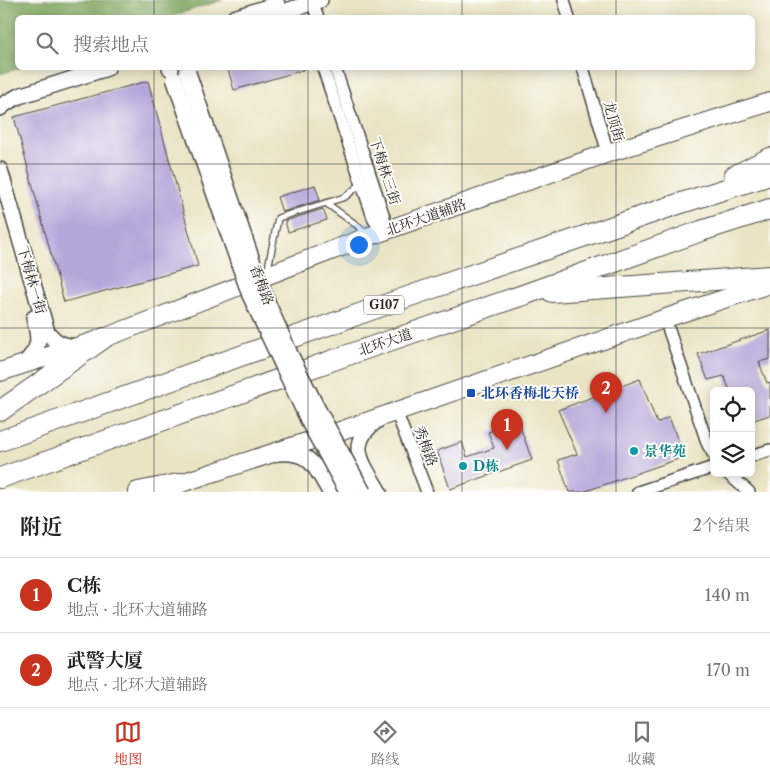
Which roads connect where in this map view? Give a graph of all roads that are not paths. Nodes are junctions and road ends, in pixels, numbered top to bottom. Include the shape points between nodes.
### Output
1 (288, 0) edge
2 (564, 0) edge
3 (310, 4) edge
4 (243, 15) edge
5 (275, 15) edge
6 (316, 15) edge
7 (568, 15) edge
8 (76, 70) edge
9 (102, 70) edge
10 (171, 70) edge
11 (187, 70) edge
12 (324, 70) edge
13 (335, 70) edge
14 (584, 70) edge
15 (0, 97) edge
16 (770, 102) edge
17 (0, 108) edge
18 (608, 154) junction
19 (770, 158) edge
20 (0, 170) edge
21 (770, 175) edge
22 (362, 182) junction
23 (0, 198) edge
24 (326, 203) junction
25 (675, 205) junction
26 (770, 209) edge
27 (384, 231) junction
28 (367, 237) junction
29 (270, 274) junction
30 (770, 276) edge
31 (770, 284) edge
32 (526, 294) junction
33 (665, 319) junction
34 (43, 333) junction
35 (104, 338) junction
36 (75, 348) junction
37 (24, 364) junction
38 (0, 372) edge
39 (0, 411) edge
40 (391, 413) junction
41 (0, 441) edge
42 (710, 448) edge
43 (770, 450) edge
44 (268, 454) junction
45 (755, 455) edge
46 (363, 465) junction
47 (710, 468) edge
48 (732, 477) edge
49 (0, 478) edge
50 (178, 484) junction
51 (328, 490) edge
52 (138, 492) edge
53 (154, 492) edge
54 (347, 492) edge
55 (363, 492) edge
56 (378, 492) edge
57 (427, 492) edge
58 (638, 492) edge
59 (749, 492) edge

1 - 4 main road
2 - 7 street
3 - 5 main road
3 - 6 street
8 - 15 main road
9 - 17 main road via 16,98
10 - 54 main road, 香梅路, bridge via 250,295 310,424
11 - 55 main road, 香梅路, bridge via 268,304 317,408
12 - 22 street, 下梅林三街
13 - 27 street, 下梅林三街 via 384,217
14 - 18 street, 龙顶街
16 - 18 main road, 北环大道辅路
18 - 27 main road, 北环大道辅路
19 - 25 highway
20 - 34 main road, 下梅林一街
21 - 25 highway, G107
22 - 24 lane via 345,197
22 - 27 street, 下梅林三街 via 374,220
23 - 34 main road, 下梅林一街
24 - 28 lane via 358,226
24 - 29 lane via 278,218 269,263
25 - 41 highway, G107
26 - 32 highway, 北环大道 / G107
27 - 28 main road, 北环大道辅路
28 - 29 main road, 北环大道辅路
29 - 35 main road, 北环大道辅路
30 - 32 highway
31 - 33 main road
32 - 49 highway, 北环大道 / G107
33 - 40 main road
33 - 42 street
34 - 36 main road via 62,345
34 - 37 main road via 36,351
35 - 36 main road, 北环大道辅路
35 - 39 highway
36 - 37 main road, 北环大道辅路
37 - 38 main road, 北环大道辅路
40 - 44 main road
40 - 46 main road via 372,424 361,437 359,454
40 - 57 street, 秀梅路
43 - 45 street
44 - 50 main road
44 - 51 main road via 302,455 313,464
46 - 51 main road via 353,462 335,465 328,478
46 - 56 main road
47 - 58 street
48 - 59 street
50 - 52 highway
50 - 53 main road

